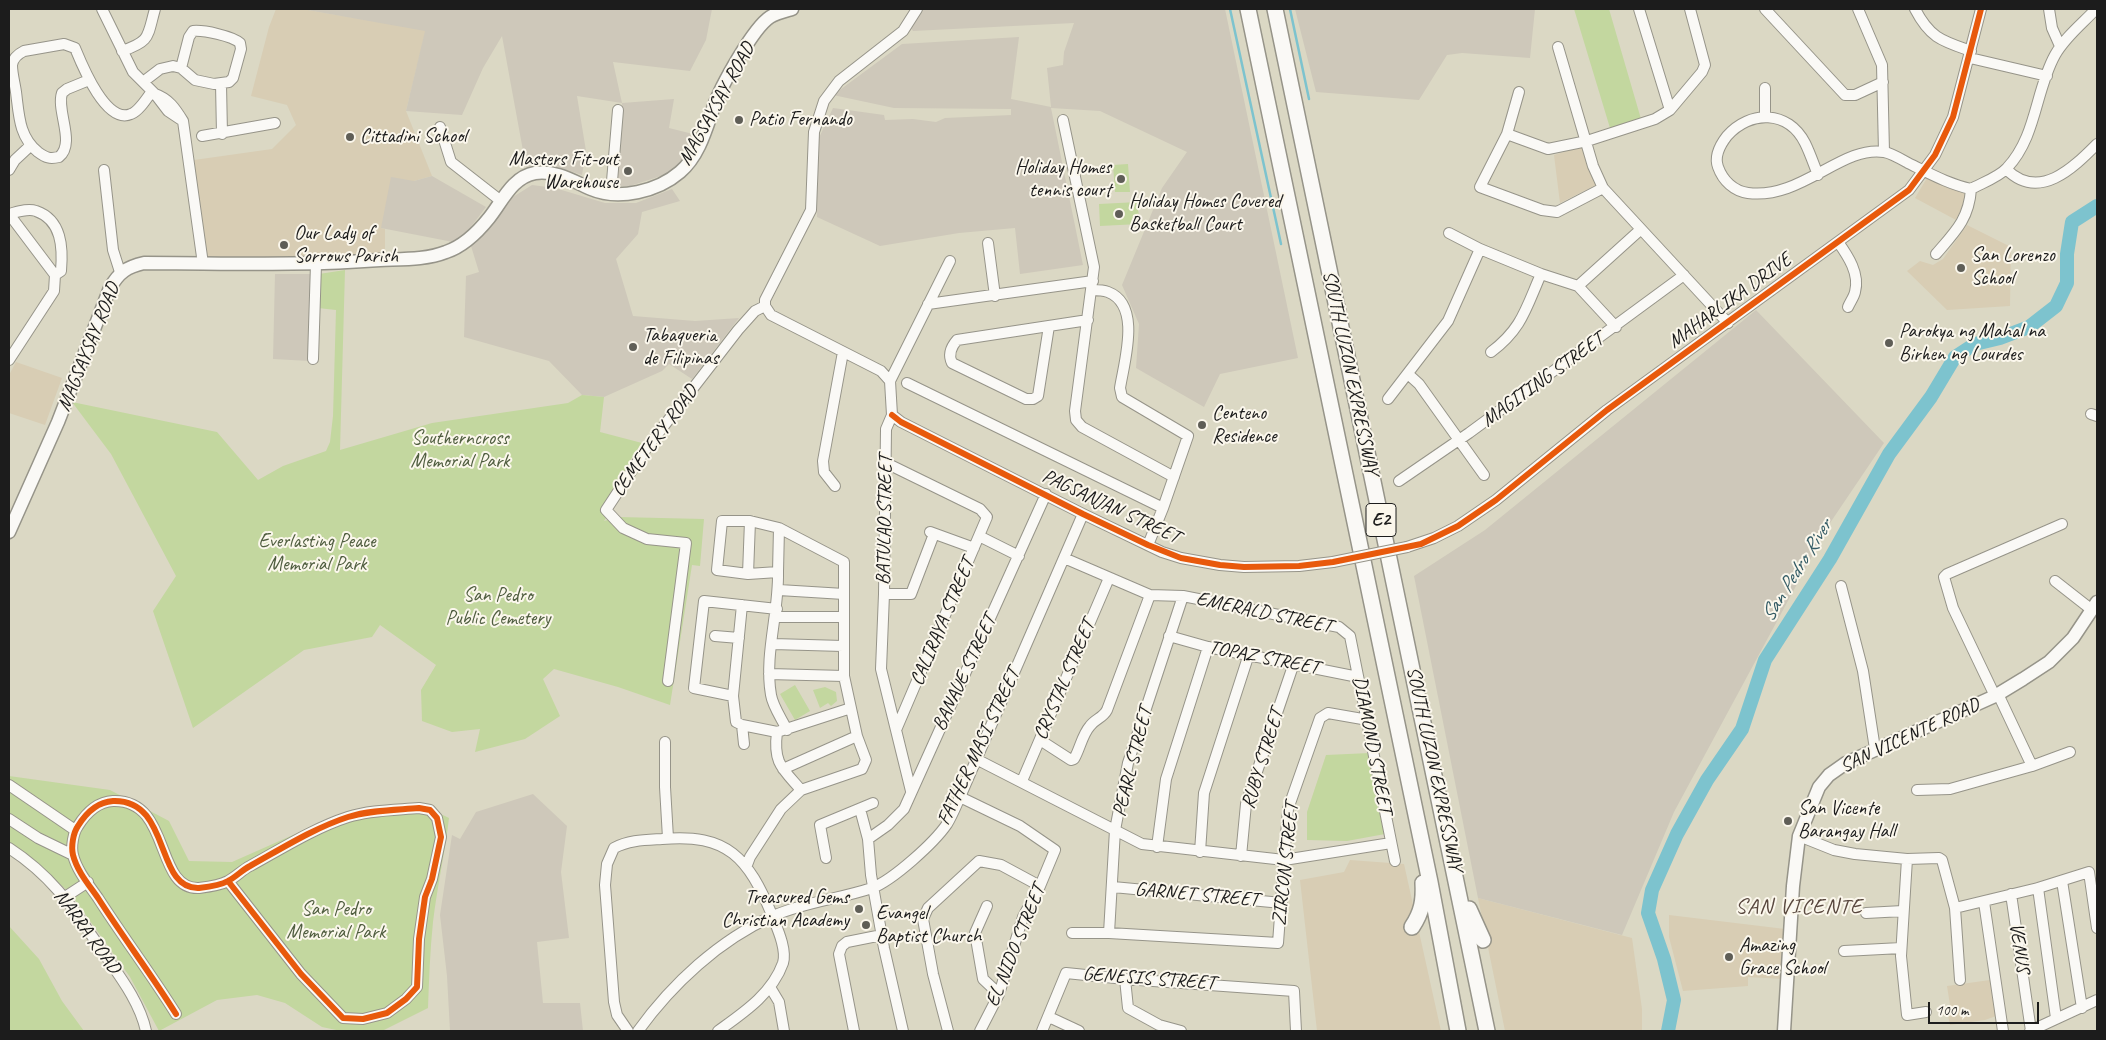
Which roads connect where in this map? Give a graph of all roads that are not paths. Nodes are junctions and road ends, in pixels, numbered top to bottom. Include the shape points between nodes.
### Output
1 (102, 9) edge
2 (155, 9) edge
3 (792, 9) edge
4 (917, 9) edge
5 (1248, 9) edge
6 (1275, 9) edge
7 (1639, 9) edge
8 (1690, 9) edge
9 (1766, 9) edge
10 (1858, 9) edge
11 (1915, 9) edge
12 (1981, 9) edge
13 (2049, 9) edge
14 (2096, 9) edge
15 (768, 13) edge
16 (2060, 46) junction
17 (1558, 47) dead end
18 (122, 51) junction
19 (1971, 54) junction
20 (181, 68) junction
21 (2047, 76) junction
22 (89, 80) junction
23 (143, 82) junction
24 (1883, 82) junction
25 (220, 84) junction
26 (1765, 88) dead end
27 (154, 92) junction
28 (1519, 92) dead end
29 (618, 110) dead end
30 (1670, 110) junction
31 (1765, 117) junction
32 (1063, 120) dead end
33 (275, 122) dead end
34 (440, 127) dead end
35 (222, 134) junction
36 (1506, 134) junction
37 (202, 136) dead end
38 (1587, 141) junction
39 (2097, 144) edge
40 (30, 146) junction
41 (1884, 152) junction
42 (2006, 169) junction
43 (9, 170) edge
44 (104, 170) dead end
45 (1924, 171) junction
46 (1818, 175) junction
47 (1603, 188) junction
48 (1971, 189) junction
49 (610, 193) junction
50 (501, 201) junction
51 (9, 214) edge
52 (1640, 230) junction
53 (1449, 233) dead end
54 (1838, 242) junction
55 (988, 243) dead end
56 (1480, 249) junction
57 (1936, 254) dead end
58 (950, 261) dead end
59 (202, 264) junction
60 (316, 264) junction
61 (120, 272) junction
62 (1541, 274) junction
63 (55, 275) junction
64 (1684, 276) junction
65 (1093, 285) junction
66 (1578, 286) junction
67 (995, 296) junction
68 (928, 304) junction
69 (765, 306) junction
70 (1848, 307) dead end
71 (1088, 320) junction
72 (1728, 323) junction
73 (1049, 326) junction
74 (1616, 327) junction
75 (843, 352) junction
76 (1490, 352) dead end
77 (10, 355) edge
78 (313, 359) dead end
79 (1408, 374) junction
80 (890, 381) junction
81 (907, 383) dead end
82 (1388, 399) dead end
83 (892, 415) junction
84 (1459, 439) junction
85 (886, 463) junction
86 (1484, 475) dead end
87 (1174, 477) junction
88 (1399, 481) dead end
89 (835, 486) dead end
90 (1046, 494) junction
91 (1163, 508) junction
92 (1083, 514) junction
93 (750, 521) junction
94 (2062, 524) dead end
95 (779, 528) junction
96 (9, 532) edge
97 (980, 536) junction
98 (1148, 546) junction
99 (974, 548) junction
100 (1019, 556) junction
101 (1064, 558) junction
102 (1332, 562) joint
103 (778, 572) junction
104 (748, 574) junction
105 (1109, 578) junction
106 (2055, 581) dead end
107 (1841, 586) dead end
108 (779, 590) junction
109 (844, 594) junction
110 (884, 594) junction
111 (1150, 595) junction
112 (1183, 596) junction
113 (742, 605) junction
114 (2094, 606) edge
115 (776, 613) junction
116 (844, 617) junction
117 (1345, 631) joint
118 (715, 636) dead end
119 (1169, 636) junction
120 (738, 638) junction
121 (773, 644) junction
122 (843, 646) junction
123 (1208, 647) junction
124 (1249, 654) junction
125 (1294, 664) junction
126 (769, 674) junction
127 (844, 676) junction
128 (1358, 677) junction
129 (668, 680) dead end
130 (1997, 695) junction
131 (733, 696) junction
132 (851, 708) junction
133 (1368, 720) junction
134 (742, 725) junction
135 (896, 730) junction
136 (782, 731) junction
137 (857, 736) junction
138 (1040, 740) junction
139 (665, 742) dead end
140 (744, 744) dead end
141 (1875, 749) junction
142 (2070, 752) dead end
143 (976, 759) junction
144 (2032, 766) junction
145 (783, 769) junction
146 (1022, 781) junction
147 (9, 785) edge
148 (801, 790) junction
149 (1916, 790) dead end
150 (911, 791) junction
151 (960, 797) junction
152 (873, 803) dead end
153 (860, 809) junction
154 (9, 819) edge
155 (75, 830) junction
156 (1116, 830) junction
157 (1420, 834) junction
158 (1799, 836) junction
159 (668, 838) junction
160 (868, 839) junction
161 (1391, 843) junction
162 (1156, 847) junction
163 (9, 848) edge
164 (1200, 852) junction
165 (72, 854) junction
166 (1241, 856) junction
167 (826, 858) dead end
168 (1907, 859) junction
169 (1284, 860) junction
170 (1395, 861) dead end
171 (1453, 863) junction
172 (747, 865) junction
173 (228, 881) junction
174 (2062, 881) junction
175 (88, 882) junction
176 (1040, 886) junction
177 (1112, 887) junction
178 (873, 888) junction
179 (2038, 888) junction
180 (2011, 894) junction
181 (65, 897) junction
182 (1984, 902) junction
183 (1282, 903) junction
184 (987, 906) dead end
185 (1955, 908) junction
186 (1903, 911) junction
187 (1866, 913) dead end
188 (772, 916) junction
189 (1412, 927) dead end
190 (2097, 928) edge
191 (1072, 933) dead end
192 (1110, 933) junction
193 (882, 935) junction
194 (1483, 940) dead end
195 (1901, 948) junction
196 (1844, 951) dead end
197 (1125, 979) junction
198 (1960, 980) dead end
199 (770, 987) junction
200 (998, 994) junction
201 (2097, 1000) edge
202 (2082, 1008) junction
203 (1926, 1012) dead end
204 (176, 1014) dead end
205 (1049, 1017) junction
206 (2056, 1018) junction
207 (146, 1031) edge
208 (628, 1031) edge
209 (638, 1031) edge
210 (719, 1031) edge
211 (784, 1031) edge
212 (854, 1031) edge
213 (903, 1031) edge
214 (948, 1031) edge
215 (980, 1031) edge
216 (1042, 1031) edge
217 (1079, 1031) edge
218 (1181, 1031) edge
219 (1296, 1031) edge
220 (1458, 1031) edge
221 (1487, 1031) edge
222 (1784, 1031) edge
223 (2003, 1031) edge
224 (2031, 1031) edge

1 - 18 street
2 - 18 street via 145,40
3 - 15 main road, MAGSAYSAY ROAD
4 - 69 street via 903,31 850,72 824,100 814,132 811,210 767,295
5 - 157 highway, SOUTH LUZON EXPRESSWAY / E2
6 - 171 highway, SOUTH LUZON EXPRESSWAY / E2
7 - 30 street
8 - 30 street via 1705,66
9 - 24 street via 1845,95 1855,95
10 - 24 street via 1880,59
11 - 19 street via 1924,26 1935,35
12 - 19 street, MAHARLIKA DRIVE
13 - 16 street via 2052,28
14 - 16 street
15 - 49 main road, MAGSAYSAY ROAD via 727,78 702,138 679,174 657,186 633,193
16 - 21 street
17 - 38 street
18 - 23 street via 133,72
19 - 21 street
19 - 45 street, MAHARLIKA DRIVE via 1954,117
20 - 23 street via 166,66
20 - 25 street via 195,80
20 - 25 street via 188,37 193,31 201,30 234,39 240,43 241,49 233,78
21 - 42 street via 2028,138
22 - 27 street via 110,108 124,115 133,114
22 - 40 street via 62,93 60,104 66,147 63,154 51,159
22 - 40 street via 75,48 69,44 18,54 12,65 19,114
23 - 27 street
24 - 41 street
25 - 35 street
26 - 31 street
27 - 59 street via 173,105 183,121
28 - 36 street
29 - 49 street
30 - 38 street via 1655,119
31 - 46 street via 1794,128 1805,142
31 - 46 street via 1753,118 1734,128 1722,142 1717,165 1722,177 1743,192 1759,194 1774,193
32 - 65 street via 1094,267
33 - 35 street
34 - 50 street via 451,162
35 - 37 street
36 - 38 street via 1548,149
36 - 47 street via 1480,188 1542,210 1557,212
38 - 47 street
39 - 42 street via 2075,166 2055,179 2027,182
40 - 43 street
41 - 45 street
41 - 46 street via 1847,159
42 - 48 street
44 - 61 street via 113,250
45 - 48 street
45 - 54 street, MAHARLIKA DRIVE via 1909,190
47 - 52 street
48 - 57 street via 1969,208 1960,227
49 - 50 main road, MAGSAYSAY ROAD via 544,172 518,180
50 - 60 main road, MAGSAYSAY ROAD via 468,240 444,253
51 - 63 street
51 - 63 street via 36,211 54,223 61,241 60,271
52 - 64 street
52 - 66 street
53 - 56 street
54 - 70 street via 1850,260 1855,276 1856,292
54 - 72 street, MAHARLIKA DRIVE
55 - 67 street
56 - 62 street
56 - 79 street via 1448,321
58 - 68 street, BATULAO STREET
59 - 60 main road, MAGSAYSAY ROAD
59 - 61 main road, MAGSAYSAY ROAD via 144,263
60 - 78 street
61 - 96 main road, MAGSAYSAY ROAD via 110,288 58,422
62 - 66 street
62 - 76 street via 1517,326
63 - 77 street via 54,291
64 - 72 street
64 - 74 street, MAGITING STREET
65 - 67 street
65 - 71 street
65 - 87 street via 1115,296 1128,319 1120,388 1122,398 1188,436
66 - 74 street
67 - 68 street
68 - 80 street, BATULAO STREET
69 - 75 street via 771,315
69 - 129 street, CEMETERY ROAD via 755,311 738,330 646,449 606,510 623,528 647,539 686,543
71 - 73 street
71 - 87 street via 1076,420 1082,427
72 - 102 street, MAHARLIKA DRIVE, bridge via 1607,410 1496,500 1450,530 1421,544
73 - 73 street via 957,340 949,354 950,359 952,363 1026,400 1033,399 1038,396
74 - 84 street, MAGITING STREET
75 - 80 street via 881,371
75 - 89 street via 823,461 824,472
79 - 82 street
79 - 84 street
80 - 83 street, BATULAO STREET
81 - 91 street
83 - 85 street, BATULAO STREET via 886,429
83 - 90 street, PAGSANJAN STREET
84 - 86 street
84 - 88 street, MAGITING STREET
85 - 97 street, CALIRAYA STREET via 980,509 986,514
85 - 110 street, BATULAO STREET
87 - 91 street
90 - 92 street, PAGSANJAN STREET
90 - 100 street, BANAUE STREET
91 - 98 street
92 - 98 street, PAGSANJAN STREET
92 - 101 street, FATHER MASI STREET
93 - 95 street
93 - 104 street
93 - 104 street via 722,521 717,570
94 - 130 street via 1944,577 1953,608
95 - 103 street
95 - 109 street via 844,562
97 - 99 street, CALIRAYA STREET
97 - 100 street
98 - 102 street, PAGSANJAN STREET via 1181,558 1220,565 1268,567
99 - 110 street via 932,533 911,594
99 - 135 street, CALIRAYA STREET
100 - 150 street, BANAUE STREET
101 - 105 street
101 - 143 street, FATHER MASI STREET
103 - 104 street
103 - 108 street
105 - 111 street
105 - 138 street, CRYSTAL STREET
106 - 114 street
107 - 141 street via 1863,671
108 - 109 street
108 - 115 street
109 - 116 street
110 - 135 street, BATULAO STREET via 881,669
111 - 112 street, EMERALD STREET
111 - 138 street via 1108,710 1091,724 1074,759
112 - 117 street, EMERALD STREET via 1340,627
112 - 119 street, PEARL STREET
113 - 115 street
113 - 120 street
113 - 131 street via 704,601 694,688
114 - 130 main road, SAN VICENTE ROAD via 2073,638 2049,662
115 - 116 street
115 - 121 street
116 - 122 street
117 - 128 street, DIAMOND STREET via 1350,636
118 - 120 street
119 - 123 street, TOPAZ STREET
119 - 156 street, PEARL STREET via 1128,762
120 - 131 street
121 - 122 street
121 - 126 street
122 - 127 street
123 - 124 street, TOPAZ STREET
123 - 162 street via 1166,779
124 - 125 street, TOPAZ STREET
124 - 164 street via 1204,793
125 - 128 street, TOPAZ STREET
125 - 166 street, RUBY STREET via 1248,797
126 - 127 street
126 - 136 street
127 - 132 street
128 - 133 street, DIAMOND STREET
130 - 141 main road, SAN VICENTE ROAD
130 - 144 street
131 - 134 street via 736,722
132 - 136 street
132 - 137 street
133 - 161 street, DIAMOND STREET
133 - 169 street, ZIRCON STREET via 1328,713 1320,718 1288,809
134 - 136 street
134 - 140 street
135 - 150 street, BATULAO STREET
136 - 145 street via 775,748
137 - 145 street
137 - 148 street via 866,760 862,769
138 - 146 street, CRYSTAL STREET
139 - 159 street
141 - 158 main road, SAN VICENTE ROAD via 1829,775 1811,802
142 - 144 street
143 - 146 street
143 - 151 street, FATHER MASI STREET
144 - 149 street via 1950,789
145 - 148 street
146 - 156 street
147 - 155 street
148 - 172 street via 781,809
150 - 160 street, BANAUE STREET via 904,809
151 - 176 street, EL NIDO STREET via 1020,826 1055,850
151 - 178 street, FATHER MASI STREET via 947,824 928,846
152 - 153 street
153 - 160 street
153 - 167 street via 820,825
154 - 165 street via 38,838
155 - 165 street
155 - 173 street via 90,811 103,803 127,802 148,816 171,868 184,884 199,888
156 - 162 street via 1142,844
156 - 177 street, PEARL STREET
157 - 189 highway via 1424,895 1421,914
157 - 220 highway, SOUTH LUZON EXPRESSWAY / E2
158 - 168 street via 1834,850
158 - 222 main road, SAN VICENTE ROAD
159 - 172 street via 698,839 724,846
159 - 208 street via 626,842 614,848 607,864 604,885 614,1002 617,1015
160 - 178 street
161 - 169 street
161 - 170 street, DIAMOND STREET
162 - 164 street
163 - 181 street, NARRA ROAD via 39,870
164 - 166 street
165 - 175 street
166 - 169 street
168 - 185 street via 1941,859
168 - 186 street
169 - 183 street, ZIRCON STREET
171 - 194 highway via 1465,901
171 - 221 highway, SOUTH LUZON EXPRESSWAY / E2
172 - 188 street
173 - 173 street via 240,871 349,817 419,808 430,810 437,818 441,837 425,897 417,988 386,1013 363,1019 343,1018 301,974
174 - 179 street
174 - 190 street via 2089,872
174 - 202 street
175 - 181 street
175 - 204 street
176 - 200 street, EL NIDO STREET via 1023,917
176 - 214 street via 1001,865 979,861 928,908 923,919 932,974
177 - 183 street, GARNET STREET
177 - 192 street, PEARL STREET
178 - 188 street, FATHER MASI STREET
178 - 193 street
179 - 180 street
179 - 206 street
180 - 182 street
180 - 224 street, VENUS
181 - 207 street, NARRA ROAD via 133,998
182 - 185 street
182 - 223 street
183 - 192 street, ZIRCON STREET via 1278,943
184 - 200 street via 975,934 983,979
185 - 198 street
186 - 187 street
186 - 195 street
188 - 199 street via 781,940 783,961
188 - 209 street, FATHER MASI STREET via 707,957 668,994
191 - 192 street
193 - 212 street via 847,942 839,954
193 - 213 street
195 - 196 street
195 - 203 street via 1907,1015
197 - 205 street, GENESIS STREET via 1066,973
197 - 218 street via 1128,1008 1159,1025
197 - 219 street, GENESIS STREET via 1294,991
199 - 210 street
199 - 211 street via 779,1002
200 - 215 street, EL NIDO STREET
201 - 202 street
202 - 206 street
205 - 216 street, GENESIS STREET
205 - 217 street
206 - 224 street

